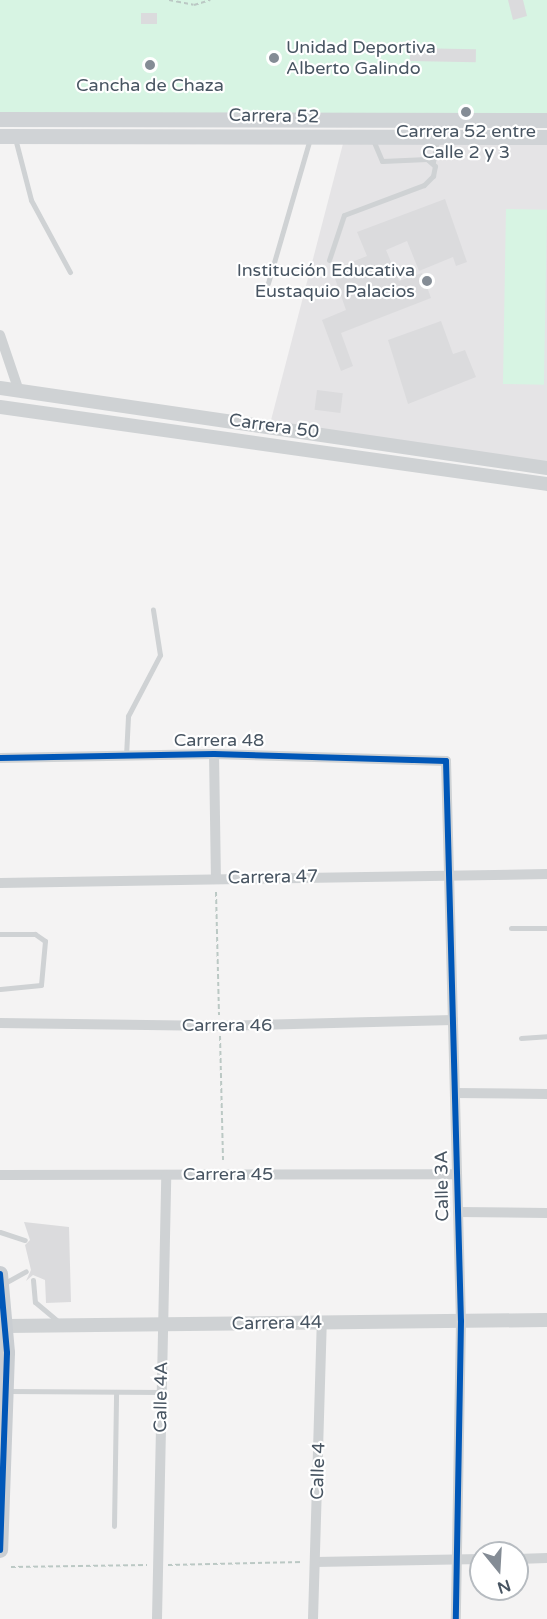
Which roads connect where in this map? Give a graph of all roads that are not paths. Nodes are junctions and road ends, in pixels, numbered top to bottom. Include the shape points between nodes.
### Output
1 (49, 118) junction
2 (0, 119) edge
3 (547, 120) edge
4 (7, 136) edge
5 (49, 136) junction
6 (311, 136) junction
7 (372, 136) junction
8 (438, 137) junction
9 (547, 137) edge
10 (433, 162) junction
11 (329, 260) dead end
12 (70, 272) dead end
13 (268, 283) dead end
14 (0, 335) edge
15 (0, 388) edge
16 (19, 392) junction
17 (0, 407) edge
18 (547, 468) edge
19 (547, 484) edge
20 (153, 610) dead end
21 (214, 754) junction
22 (126, 756) junction
23 (0, 758) edge
24 (438, 758) joint
25 (450, 873) junction
26 (547, 874) edge
27 (216, 879) junction
28 (0, 883) edge
29 (511, 928) dead end
30 (547, 928) edge
31 (0, 934) edge
32 (0, 989) edge
33 (453, 1020) junction
34 (0, 1023) edge
35 (547, 1036) edge
36 (522, 1038) dead end
37 (455, 1093) junction
38 (547, 1094) edge
39 (166, 1174) junction
40 (457, 1174) junction
41 (0, 1175) edge
42 (458, 1212) junction
43 (547, 1213) edge
44 (0, 1232) edge
45 (25, 1240) dead end
46 (26, 1271) dead end
47 (1, 1279) edge
48 (33, 1280) dead end
49 (547, 1320) edge
50 (461, 1321) junction
51 (322, 1323) junction
52 (163, 1324) junction
53 (63, 1325) junction
54 (2, 1326) edge
55 (4, 1391) junction
56 (116, 1392) junction
57 (162, 1392) junction
58 (114, 1526) dead end
59 (0, 1550) edge
60 (547, 1558) edge
61 (529, 1559) edge
62 (457, 1560) junction
63 (469, 1560) edge
64 (315, 1562) junction
65 (157, 1619) edge
66 (313, 1619) edge
67 (456, 1619) edge

1 - 2 main road, Carrera 52
1 - 3 main road, Carrera 52
1 - 5 main road
4 - 5 main road, Carrera 52
4 - 12 lane via 31,200
5 - 6 main road, Carrera 52
6 - 7 main road, Carrera 52
6 - 13 lane
7 - 8 main road, Carrera 52
7 - 10 lane via 382,161
8 - 9 main road, Carrera 52
8 - 10 lane
10 - 11 lane via 433,176 424,185 344,215
14 - 16 street
15 - 16 street, Carrera 50
16 - 18 street, Carrera 50
17 - 19 street, Carrera 50
20 - 22 lane via 160,655 128,716
21 - 22 street, Carrera 48
21 - 24 street, Carrera 48
21 - 27 street
22 - 23 street, Carrera 48
24 - 25 street, Calle 3A via 448,766
25 - 26 street, Carrera 47
25 - 27 street, Carrera 47
25 - 33 street, Calle 3A
27 - 28 street, Carrera 47
29 - 30 lane
31 - 32 lane via 35,934 45,941 41,985
33 - 34 street, Carrera 46 via 220,1026
33 - 37 street, Calle 3A
35 - 36 lane
37 - 38 street
37 - 40 street, Calle 3A
39 - 40 street, Carrera 45
39 - 41 street, Carrera 45
39 - 52 street, Calle 4A
40 - 42 street, Calle 3A
42 - 43 street
42 - 50 street, Calle 3A
44 - 45 lane
46 - 47 lane
47 - 54 main road
48 - 53 lane via 35,1302
49 - 50 street, Carrera 44
50 - 51 street, Carrera 44
50 - 62 street, Calle 3A
51 - 52 street, Carrera 44
51 - 64 street, Calle 4
52 - 53 street, Carrera 44
52 - 57 street, Calle 4A
53 - 54 street, Carrera 44
54 - 55 main road
55 - 56 lane
55 - 59 main road
56 - 57 lane
56 - 58 lane
57 - 65 street, Calle 4A
60 - 61 street
62 - 63 street
62 - 64 street
62 - 67 street, Calle 3A
64 - 66 street, Calle 4

